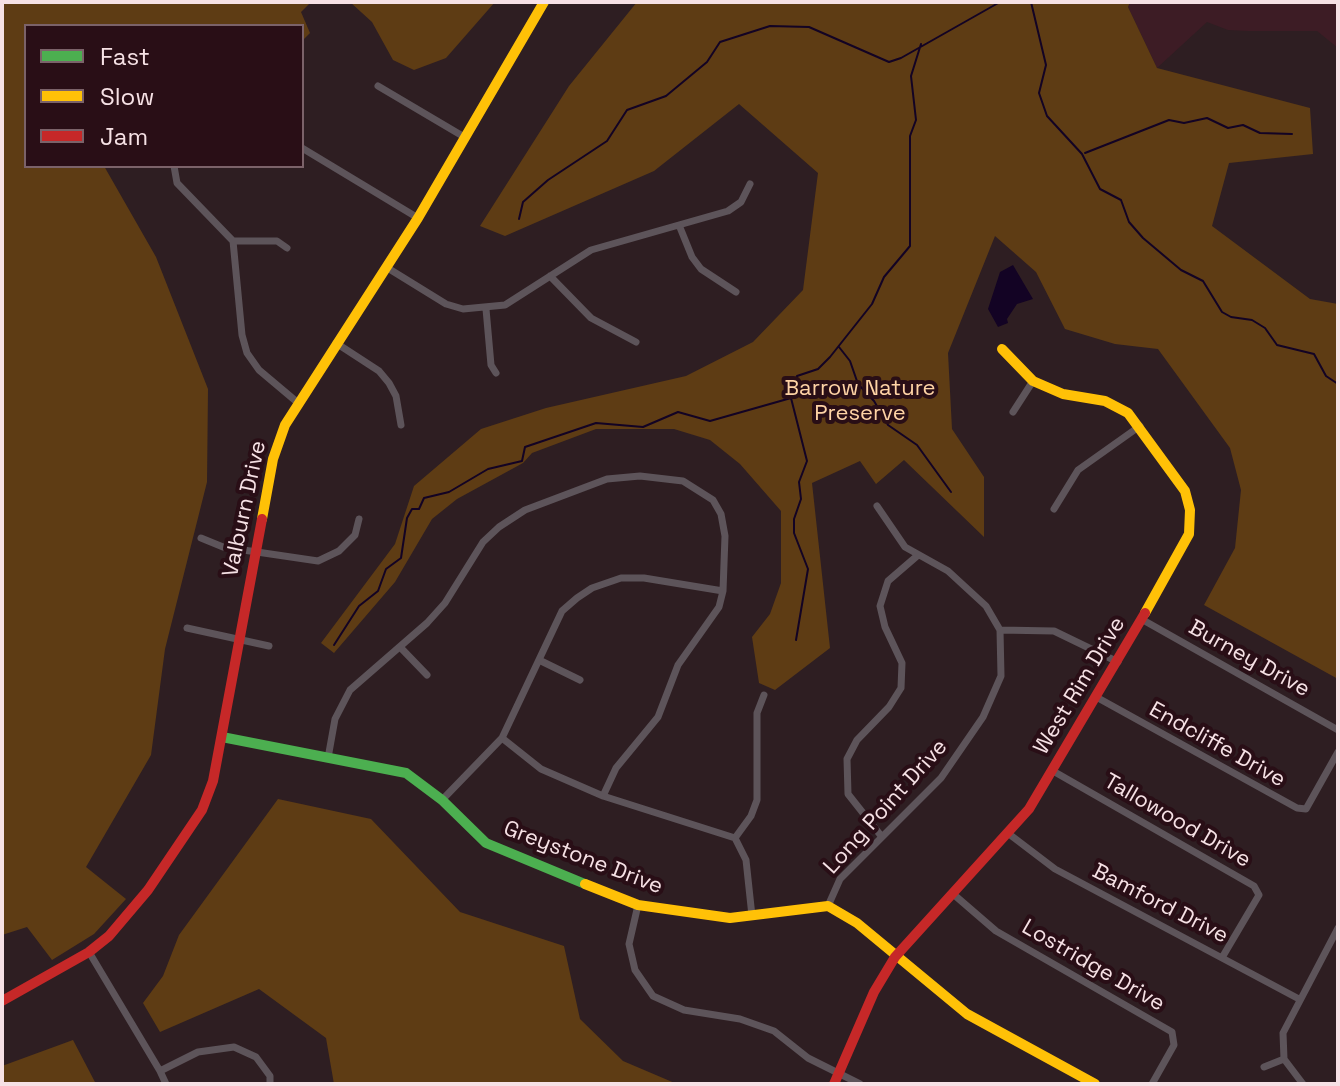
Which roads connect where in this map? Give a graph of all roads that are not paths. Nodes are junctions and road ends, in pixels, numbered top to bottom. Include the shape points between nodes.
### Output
1 (544, 2) edge
2 (378, 86) dead end
3 (466, 138) junction
4 (304, 149) edge
5 (175, 168) edge
6 (750, 184) dead end
7 (418, 218) junction
8 (679, 225) junction
9 (233, 241) junction
10 (287, 248) dead end
11 (386, 267) junction
12 (550, 276) junction
13 (736, 292) dead end
14 (486, 309) junction
15 (636, 342) dead end
16 (336, 343) junction
17 (1002, 349) dead end
18 (496, 373) dead end
19 (1033, 381) junction
20 (297, 402) junction
21 (1013, 412) dead end
22 (401, 425) dead end
23 (1140, 426) junction
24 (877, 506) dead end
25 (1054, 509) dead end
26 (359, 519) dead end
27 (201, 538) dead end
28 (254, 552) junction
29 (917, 556) junction
30 (723, 591) junction
31 (1143, 620) junction
32 (187, 628) dead end
33 (1000, 630) junction
34 (238, 638) junction
35 (269, 646) dead end
36 (400, 647) junction
37 (539, 660) junction
38 (1118, 662) junction
39 (427, 675) dead end
40 (580, 680) dead end
41 (764, 695) dead end
42 (1098, 698) junction
43 (1338, 730) edge
44 (222, 737) junction
45 (502, 738) junction
46 (1338, 752) edge
47 (328, 758) junction
48 (1053, 771) junction
49 (603, 796) junction
50 (442, 800) junction
51 (1009, 834) junction
52 (882, 837) junction
53 (735, 838) junction
54 (952, 893) junction
55 (638, 905) junction
56 (828, 906) junction
57 (752, 916) junction
58 (1338, 929) edge
59 (89, 952) junction
60 (1223, 956) junction
61 (895, 957) junction
62 (1299, 999) junction
63 (2, 1001) edge
64 (1284, 1059) junction
65 (1264, 1067) dead end
66 (160, 1071) junction
67 (836, 1078) edge
68 (166, 1084) edge
69 (270, 1084) edge
70 (860, 1084) edge
71 (1095, 1084) edge
72 (1152, 1084) edge
73 (1303, 1084) edge

1 - 3 street, Valburn Drive
2 - 3 street
3 - 7 street, Valburn Drive
4 - 7 street
5 - 9 street via 183,190
6 - 8 street via 741,202 728,211
7 - 11 street, Valburn Drive
8 - 12 street via 591,250
8 - 13 street via 701,269
9 - 10 street via 277,241
9 - 20 street via 247,353
11 - 14 street via 446,304
11 - 16 street, Valburn Drive
12 - 14 street via 520,298
12 - 15 street via 591,318
14 - 18 street
16 - 20 street, Valburn Drive
16 - 22 street via 389,383
17 - 19 street, West Rim Drive
19 - 21 street
19 - 23 street, West Rim Drive via 1117,406
20 - 28 street, Valburn Drive via 273,459
23 - 25 street via 1078,470
23 - 31 street, West Rim Drive via 1185,491 1191,524
24 - 29 street
26 - 28 street via 355,535 330,557 307,561
27 - 28 street
28 - 34 street, Valburn Drive
29 - 33 street via 963,583
29 - 52 street via 888,581 880,606 902,663 901,688 847,759 848,794
30 - 36 street via 725,536 713,500 683,481 607,479 525,510 499,527 483,542 445,603
30 - 37 street via 644,578 604,582 562,611
30 - 49 street via 719,607 678,665 658,717 616,768
31 - 38 street, West Rim Drive
31 - 43 street, Burney Drive
32 - 34 street
33 - 38 street via 1054,631
33 - 52 street, Long Point Drive via 1001,676 983,717 941,778
34 - 35 street
34 - 44 street, Valburn Drive
36 - 39 street
36 - 47 street via 344,699
37 - 40 street
37 - 45 street
38 - 42 street, West Rim Drive
41 - 53 street via 757,713 757,800
42 - 46 street, Endcliffe Drive via 1297,808 1306,809
42 - 48 street, West Rim Drive
44 - 47 street, Greystone Drive
44 - 59 street, Valburn Drive via 202,810 125,921
45 - 49 street via 541,769
45 - 50 street
47 - 50 street, Greystone Drive via 406,773
48 - 51 street, West Rim Drive
48 - 60 street, Tallowood Drive via 1254,886 1259,895
49 - 53 street
50 - 55 street, Greystone Drive via 486,843
51 - 54 street, West Rim Drive
51 - 60 street, Bamford Drive via 1055,869
52 - 56 street, Long Point Drive via 840,879
53 - 57 street via 746,860
54 - 61 street, West Rim Drive
54 - 72 street, Lostridge Drive via 996,931 1172,1032 1174,1045
55 - 57 street, Greystone Drive via 707,916
55 - 67 street via 629,944 653,996 684,1010 774,1031
56 - 57 street, Greystone Drive
56 - 61 street via 857,923
58 - 62 street
59 - 63 street, Valburn Drive
59 - 66 street
60 - 62 street, Bamford Drive
61 - 67 street, West Rim Drive
61 - 71 street via 967,1014
62 - 64 street via 1283,1033
64 - 65 street
64 - 73 street
66 - 68 street
66 - 69 street via 198,1052 234,1047 256,1057
67 - 70 street

